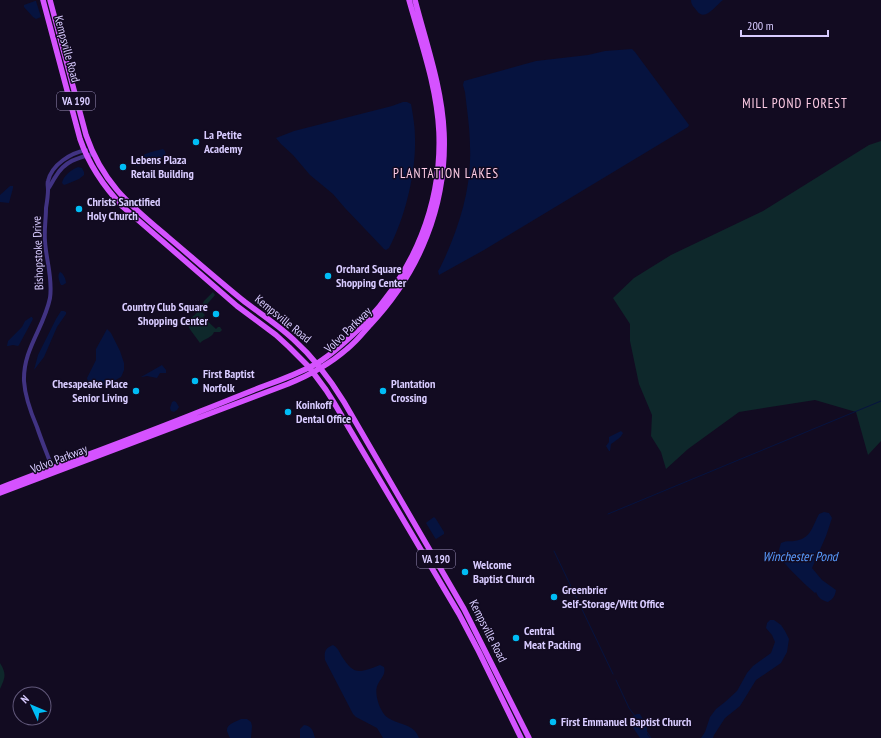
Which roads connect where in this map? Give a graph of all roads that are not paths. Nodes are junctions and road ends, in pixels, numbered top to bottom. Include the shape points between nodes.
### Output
1 (43, 0) edge
2 (50, 0) edge
3 (409, 0) edge
4 (415, 0) edge
5 (92, 151) junction
6 (85, 153) junction
7 (316, 363) junction
8 (309, 367) junction
9 (321, 368) junction
10 (314, 373) junction
11 (54, 470) junction
12 (0, 488) edge
13 (0, 493) edge
14 (521, 738) edge
15 (529, 738) edge

1 - 6 main road, Kempsville Road / VA 190
2 - 5 main road, Kempsville Road / VA 190 via 82,125
3 - 7 main road, Volvo Parkway via 432,84 438,120 438,170 431,207 415,252 390,294 351,337
4 - 9 main road, Volvo Parkway via 442,111 443,165 436,208 422,248 398,291 354,343
5 - 6 street, Bishopstoke Drive
5 - 7 main road, Kempsville Road / VA 190 via 102,171 129,203 217,279 282,330
6 - 8 main road, Kempsville Road / VA 190 via 102,183 123,207 237,306 296,353
6 - 11 street, Bishopstoke Drive via 72,155 58,164 48,182 45,241 51,283 50,297 27,355 24,380 33,417
7 - 8 main road, Volvo Parkway
7 - 9 main road, Kempsville Road / VA 190
8 - 10 main road, Kempsville Road / VA 190
8 - 11 main road, Volvo Parkway
9 - 10 main road, Volvo Parkway
9 - 15 main road, Kempsville Road / VA 190 via 342,399 464,608
10 - 11 main road, Volvo Parkway
10 - 14 main road, Kempsville Road / VA 190 via 334,401 470,632
11 - 12 main road, Volvo Parkway
11 - 13 main road, Volvo Parkway

